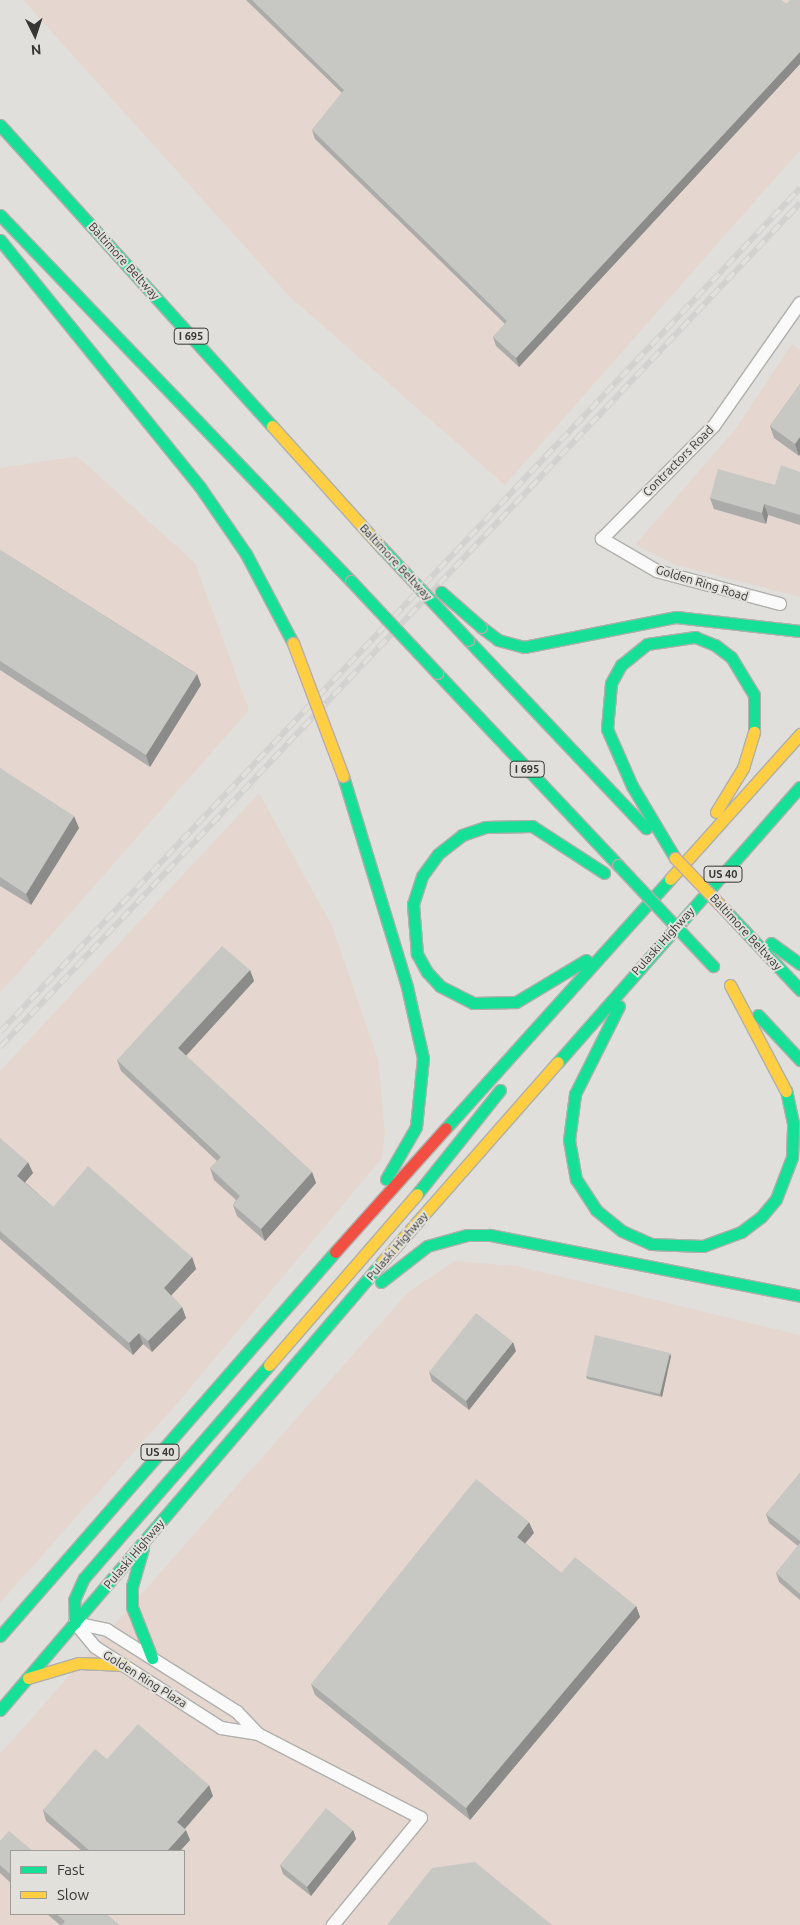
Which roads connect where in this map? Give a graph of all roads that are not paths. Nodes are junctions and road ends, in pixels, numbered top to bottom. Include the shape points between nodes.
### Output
1 (0, 125) edge
2 (0, 215) edge
3 (0, 240) edge
4 (800, 303) edge
5 (602, 539) joint
6 (384, 545) junction
7 (780, 604) dead end
8 (800, 630) edge
9 (800, 734) edge
10 (800, 787) edge
11 (651, 825) junction
12 (673, 878) junction
13 (668, 920) junction
14 (744, 926) junction
15 (622, 934) junction
16 (646, 960) junction
17 (800, 964) edge
18 (730, 985) junction
19 (800, 990) edge
20 (546, 1020) junction
21 (800, 1060) edge
22 (321, 1268) junction
23 (800, 1296) edge
24 (318, 1337) junction
25 (145, 1540) junction
26 (75, 1623) junction
27 (0, 1636) edge
28 (152, 1658) junction
29 (124, 1665) junction
30 (26, 1678) junction
31 (0, 1710) edge
32 (258, 1734) junction
33 (333, 1925) edge

1 - 6 highway, Baltimore Beltway / I 695 via 352,514
2 - 13 highway, I 695, bridge
3 - 22 highway, bridge via 200,487 246,554 293,643 343,776 419,1032 423,1084 416,1127 403,1157
4 - 5 street, Contractors Road via 714,426
5 - 7 street, Golden Ring Road via 657,572
6 - 8 highway, bridge via 498,640 524,647 676,617 772,631
6 - 11 highway, Baltimore Beltway, bridge via 468,640
9 - 12 highway, US 40
10 - 16 highway, Pulaski Highway / US 40
11 - 12 highway via 607,729 608,697 621,665 647,644 695,637 731,657 746,676 756,723 743,768
11 - 14 highway, Baltimore Beltway, bridge via 675,858
12 - 15 highway, US 40
13 - 15 highway, bridge via 555,836 532,826 509,824 462,835 422,876 413,904 417,954 440,986 473,1003 516,1002 558,980
13 - 18 highway, I 695, bridge
14 - 17 highway
14 - 19 highway, Baltimore Beltway
15 - 20 highway, US 40
16 - 18 highway via 584,1071 575,1094 569,1140 583,1193 609,1222 651,1244 695,1247 741,1232 761,1217 787,1176 793,1123 786,1089
16 - 24 highway, Pulaski Highway / US 40
18 - 21 highway, I 695
20 - 22 highway, US 40
20 - 26 highway via 489,1108 442,1166 84,1578 74,1600
22 - 27 highway, US 40
23 - 24 highway via 509,1237 467,1235 435,1243 405,1261
24 - 25 highway, Pulaski Highway / US 40
25 - 26 highway, Pulaski Highway / US 40
25 - 28 highway via 132,1586 132,1607
26 - 28 street, Golden Ring Plaza via 107,1630
26 - 29 street, Golden Ring Plaza via 95,1647
26 - 30 highway, Pulaski Highway / US 40
28 - 32 street, Golden Ring Plaza via 237,1712
29 - 30 highway via 79,1663
29 - 32 street, Golden Ring Plaza via 221,1728
30 - 31 highway, Pulaski Highway / US 40
32 - 33 street, Golden Ring Plaza via 421,1818

